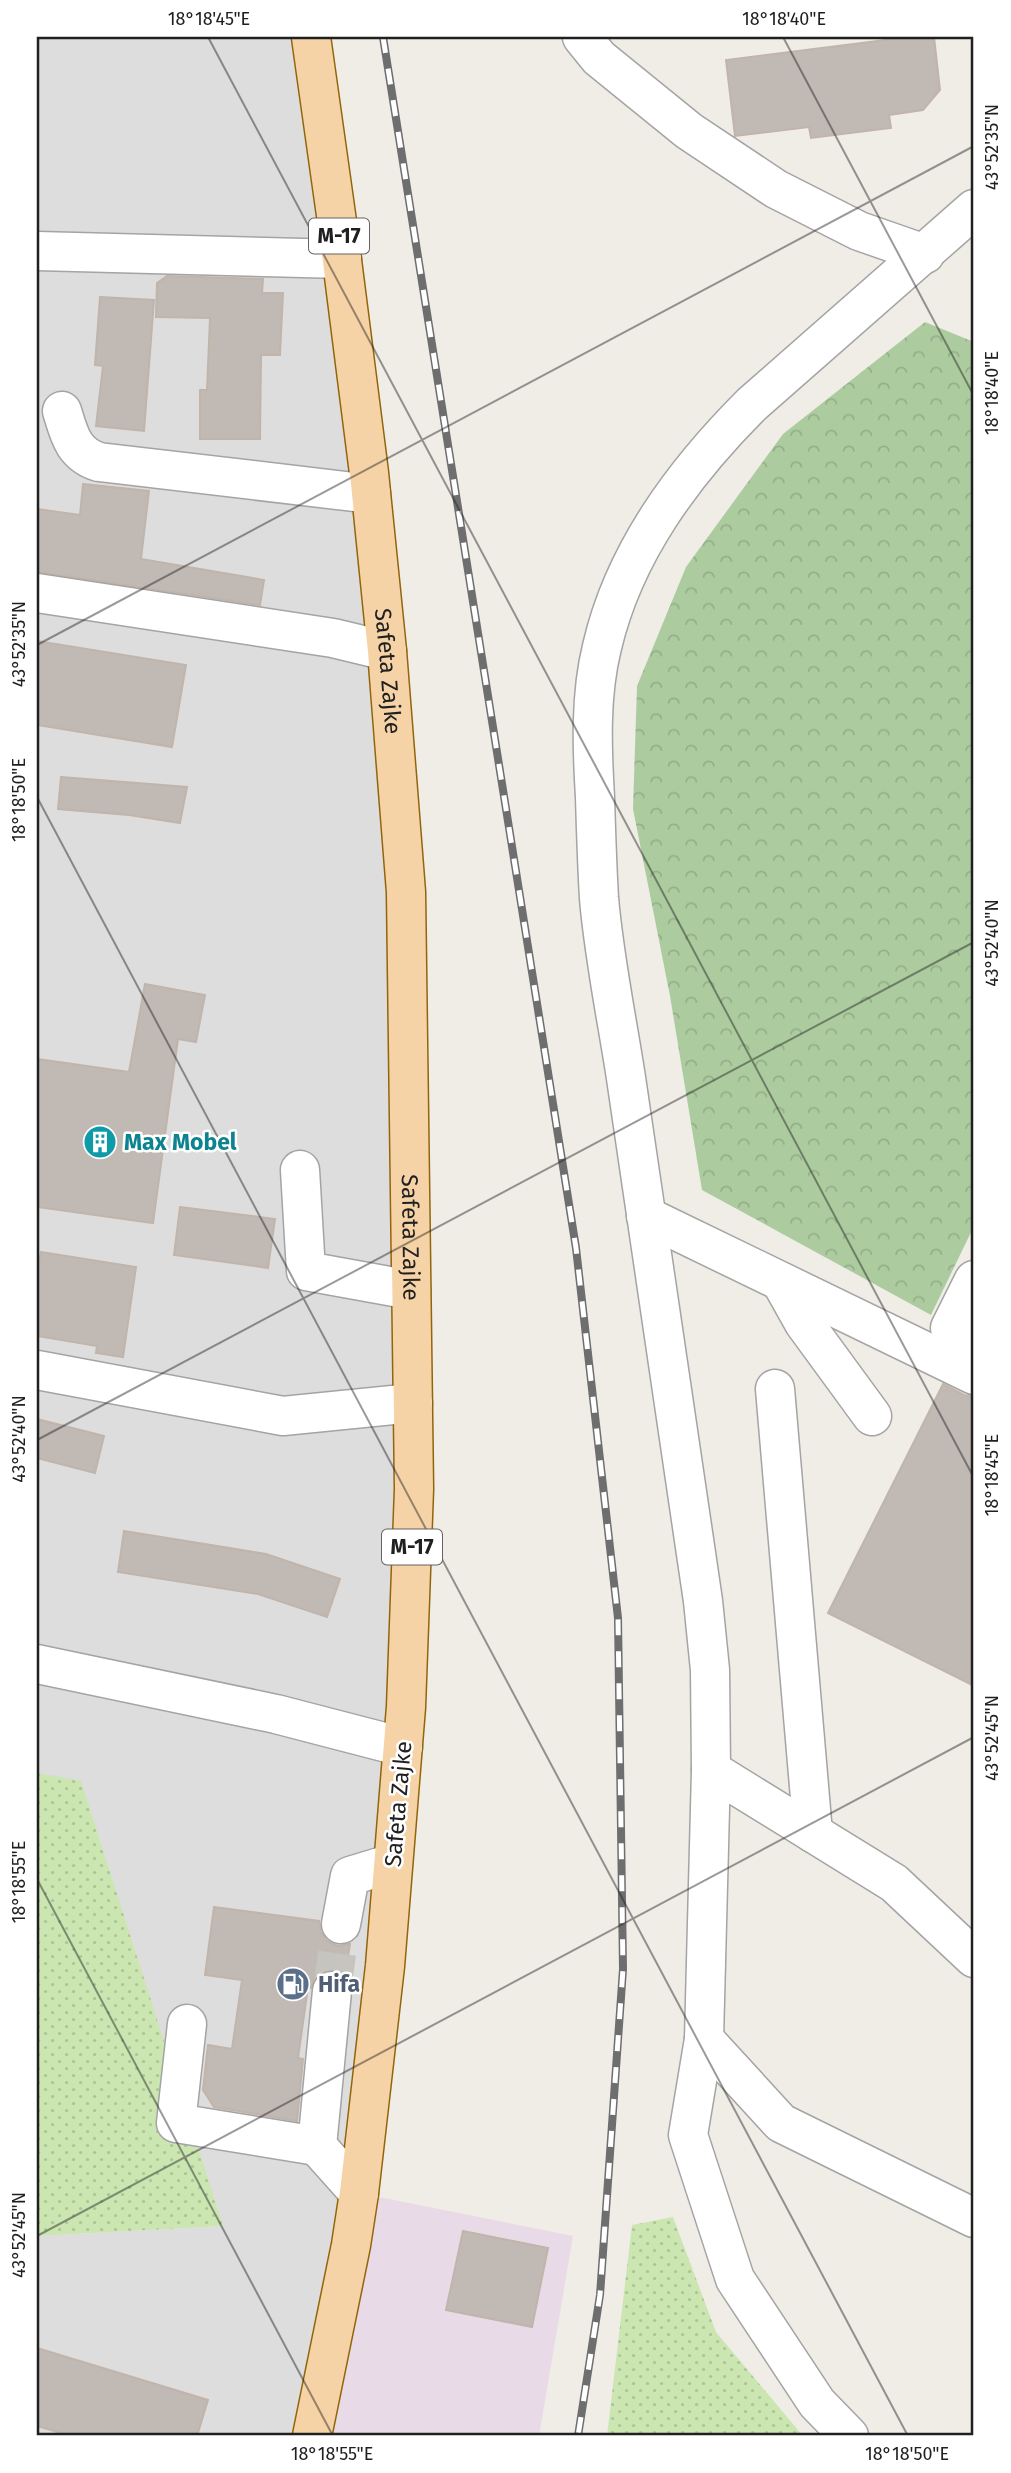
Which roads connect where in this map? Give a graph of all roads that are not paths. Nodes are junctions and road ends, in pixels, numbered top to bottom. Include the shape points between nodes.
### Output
1 (310, 37) edge
2 (582, 37) edge
3 (974, 209) edge
4 (37, 251) edge
5 (925, 254) junction
6 (342, 259) junction
7 (62, 411) dead end
8 (371, 494) junction
9 (37, 593) edge
10 (387, 651) junction
11 (300, 1170) dead end
12 (646, 1216) junction
13 (974, 1280) edge
14 (781, 1282) junction
15 (411, 1290) junction
16 (974, 1340) edge
17 (37, 1370) edge
18 (974, 1375) edge
19 (775, 1389) dead end
20 (413, 1403) junction
21 (872, 1416) dead end
22 (37, 1664) edge
23 (403, 1747) junction
24 (712, 1770) junction
25 (813, 1833) junction
26 (393, 1863) junction
27 (341, 1924) tunnel mouth
28 (974, 1958) edge
29 (332, 1991) tunnel mouth
30 (187, 2024) dead end
31 (704, 2039) junction
32 (317, 2146) junction
33 (359, 2193) junction
34 (974, 2218) edge
35 (312, 2436) edge
36 (849, 2436) edge

1 - 6 main road, Safeta Zajke / M-17
2 - 5 street via 599,58 690,131 776,189 859,231
3 - 5 street
4 - 6 street
5 - 12 street via 718,439 663,509 613,606 595,692 599,900
6 - 8 main road, Safeta Zajke / M-17
7 - 8 street via 76,449 99,462
8 - 10 main road, Safeta Zajke / M-17
9 - 10 street via 333,638
10 - 15 main road, Safeta Zajke / M-17 via 406,892
11 - 15 street via 306,1272
12 - 14 street
12 - 24 street via 703,1601
13 - 16 street via 950,1328
14 - 18 street
14 - 21 street via 804,1323
15 - 20 main road, Safeta Zajke / M-17
17 - 20 street via 283,1416
19 - 25 street
20 - 23 main road, Safeta Zajke / M-17
22 - 23 street via 276,1714
23 - 26 main road, Safeta Zajke / M-17
24 - 25 street
24 - 31 street
25 - 28 street via 894,1883
26 - 27 street via 350,1876
26 - 33 main road, Safeta Zajke / M-17
29 - 32 street
30 - 32 street via 176,2123
31 - 34 street via 781,2123
31 - 36 street via 688,2135 735,2279 817,2403
32 - 33 street
33 - 35 main road, Safeta Zajke / M-17

